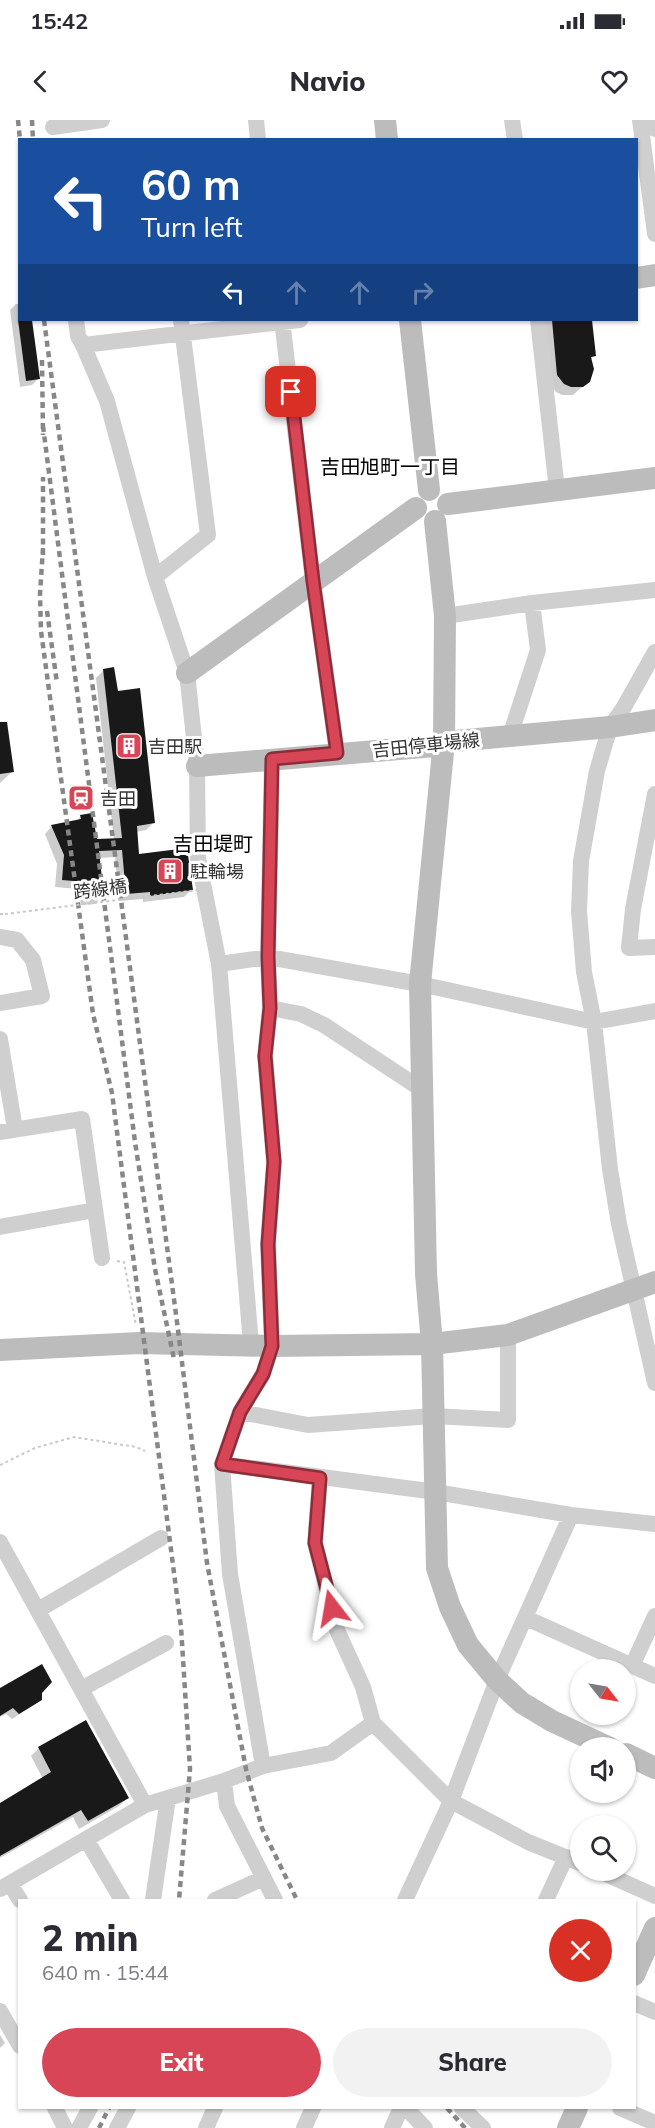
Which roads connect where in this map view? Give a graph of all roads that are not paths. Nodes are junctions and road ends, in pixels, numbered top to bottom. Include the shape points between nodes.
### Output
1 (102, 120) edge
2 (256, 120) edge
3 (385, 120) edge
4 (512, 120) edge
5 (640, 120) edge
6 (654, 120) edge
7 (53, 129) edge
8 (655, 129) edge
9 (258, 138) edge
10 (387, 138) edge
11 (515, 138) edge
12 (655, 234) edge
13 (655, 274) edge
14 (638, 278) edge
15 (76, 321) edge
16 (265, 321) edge
17 (282, 321) edge
18 (410, 321) edge
19 (538, 321) edge
20 (182, 326) edge
21 (83, 345) junction
22 (655, 478) edge
23 (557, 490) junction
24 (422, 499) junction
25 (441, 513) junction
26 (155, 577) junction
27 (313, 581) junction
28 (655, 590) edge
29 (532, 603) junction
30 (445, 616) junction
31 (655, 652) edge
32 (187, 674) junction
33 (655, 720) edge
34 (610, 727) junction
35 (510, 736) junction
36 (444, 742) junction
37 (337, 753) junction
38 (272, 759) junction
39 (197, 766) junction
40 (655, 794) edge
41 (0, 937) edge
42 (655, 947) edge
43 (268, 957) junction
44 (219, 964) junction
45 (420, 984) junction
46 (0, 1003) edge
47 (270, 1008) junction
48 (655, 1011) edge
49 (594, 1022) junction
50 (0, 1039) edge
51 (421, 1089) junction
52 (8, 1130) edge
53 (95, 1210) junction
54 (0, 1227) edge
55 (102, 1258) road end
56 (645, 1286) edge
57 (508, 1335) junction
58 (432, 1344) junction
59 (261, 1345) junction
60 (0, 1350) edge
61 (655, 1383) edge
62 (240, 1412) junction
63 (434, 1416) junction
64 (222, 1464) junction
65 (320, 1478) junction
66 (436, 1492) junction
67 (571, 1515) junction
68 (655, 1524) edge
69 (161, 1539) dead end
70 (0, 1542) edge
71 (38, 1610) junction
72 (655, 1616) edge
73 (526, 1618) junction
74 (166, 1643) dead end
75 (617, 1659) edge
76 (635, 1659) edge
77 (636, 1668) edge
78 (655, 1676) edge
79 (497, 1680) junction
80 (81, 1689) junction
81 (373, 1723) junction
82 (586, 1737) edge
83 (636, 1759) edge
84 (263, 1766) junction
85 (655, 1768) edge
86 (224, 1782) junction
87 (168, 1798) junction
88 (451, 1801) junction
89 (145, 1805) junction
90 (86, 1839) junction
91 (570, 1859) edge
92 (570, 1864) edge
93 (264, 1878) junction
94 (622, 1881) edge
95 (5, 1886) edge
96 (655, 1896) edge
97 (19, 1899) edge
98 (121, 1899) edge
99 (153, 1899) edge
100 (217, 1899) edge
101 (274, 1899) edge
102 (405, 1899) edge
103 (547, 1899) edge
104 (655, 1928) edge
105 (636, 1971) edge
106 (636, 2004) edge
107 (0, 2012) edge
108 (655, 2012) edge
109 (18, 2043) edge
110 (56, 2109) edge
111 (89, 2109) edge
112 (128, 2109) edge
113 (215, 2109) edge
114 (313, 2109) edge
115 (403, 2109) edge
116 (405, 2109) edge
117 (463, 2109) edge
118 (577, 2109) edge
119 (622, 2109) edge
120 (655, 2123) edge
121 (65, 2128) edge
122 (79, 2128) edge
123 (117, 2128) edge
124 (206, 2128) edge
125 (304, 2128) edge
126 (393, 2128) edge
127 (425, 2128) edge
128 (483, 2128) edge
129 (568, 2128) edge

1 - 7 street
2 - 9 street
3 - 10 street
4 - 11 street
5 - 12 street
6 - 8 street
13 - 14 street
15 - 21 street
16 - 20 street
17 - 27 street
18 - 24 street
19 - 23 street
20 - 21 street
20 - 26 street via 208,535
21 - 26 street via 107,401
22 - 23 street
23 - 25 street
24 - 25 street via 434,490 443,495
24 - 27 street
25 - 30 street
26 - 32 street
27 - 32 street
27 - 37 street
28 - 29 street
29 - 30 street
29 - 35 street via 538,650
30 - 36 street
31 - 34 street
32 - 39 street
33 - 34 street, 吉田停車場線
34 - 35 street, 吉田停車場線
34 - 49 street via 597,771 581,861 583,962
35 - 36 street, 吉田停車場線
36 - 37 street, 吉田停車場線 via 435,746
36 - 45 street
37 - 38 street, 吉田停車場線
38 - 39 street, 吉田停車場線
38 - 43 street
39 - 44 street via 198,858
40 - 42 street via 629,948
41 - 46 street via 17,939 33,960 42,996
43 - 44 street
43 - 45 street
43 - 47 street
44 - 59 street
45 - 49 street
45 - 51 street
47 - 51 street via 301,1014 324,1024
47 - 59 street via 265,1056 274,1162
48 - 49 street
49 - 56 street via 619,1224
50 - 52 street
51 - 58 street
52 - 53 street via 82,1119
53 - 54 street
53 - 55 street
56 - 57 street
56 - 61 street
57 - 58 street
57 - 63 street via 508,1420
58 - 59 street
58 - 63 street
59 - 60 street via 139,1343
59 - 62 street via 263,1374
62 - 63 street via 308,1425
62 - 64 street
63 - 66 street
64 - 65 street
64 - 84 street via 230,1574
65 - 66 street
65 - 81 street via 315,1543 337,1630 363,1687
66 - 67 street
66 - 79 street via 437,1568 468,1645
67 - 68 street
67 - 73 street
69 - 71 street
70 - 71 street
71 - 80 street
72 - 76 street
73 - 75 street
73 - 79 street
74 - 80 street
77 - 78 street
79 - 82 street via 522,1703
79 - 88 street
80 - 89 street
81 - 84 street via 331,1753
81 - 88 street
83 - 85 street
84 - 86 street
86 - 87 street
86 - 93 street via 227,1806
87 - 89 street
87 - 99 street
88 - 91 street via 528,1842
88 - 102 street
89 - 90 street
90 - 95 street
90 - 98 street
92 - 103 street
93 - 100 street
93 - 101 street
94 - 96 street
95 - 97 street
104 - 105 street
106 - 108 street
107 - 109 street
110 - 121 street
111 - 122 street
112 - 123 street
113 - 124 street
114 - 125 street
115 - 126 street
116 - 127 street
117 - 128 street
118 - 129 street
119 - 120 street

